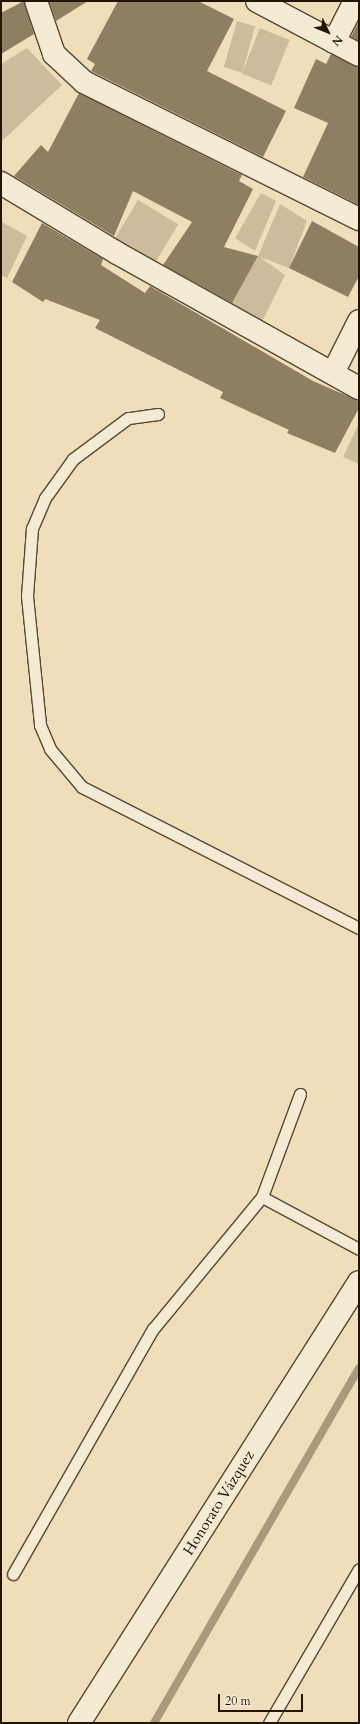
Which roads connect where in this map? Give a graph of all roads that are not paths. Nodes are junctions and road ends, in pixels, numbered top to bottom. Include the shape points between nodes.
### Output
1 (36, 1) edge
2 (257, 1) edge
3 (355, 1) edge
4 (334, 42) junction
5 (359, 55) edge
6 (1, 183) edge
7 (359, 219) edge
8 (359, 321) edge
9 (333, 373) junction
10 (359, 388) edge
11 (158, 414) dead end
12 (359, 928) edge
13 (300, 1094) dead end
14 (262, 1198) junction
15 (359, 1249) edge
16 (357, 1288) edge
17 (359, 1569) edge
18 (13, 1574) dead end
19 (79, 1723) edge
20 (268, 1723) edge

1 - 7 street via 54,54 84,82
2 - 4 street
3 - 4 street
4 - 5 street
6 - 9 street
8 - 9 street
9 - 10 street
11 - 12 lane via 128,418 73,459 46,498 32,528 27,596 40,725 50,749 82,787
13 - 14 lane
14 - 15 lane
14 - 18 lane via 153,1329
16 - 19 street, Honorato Vázquez
17 - 20 lane

